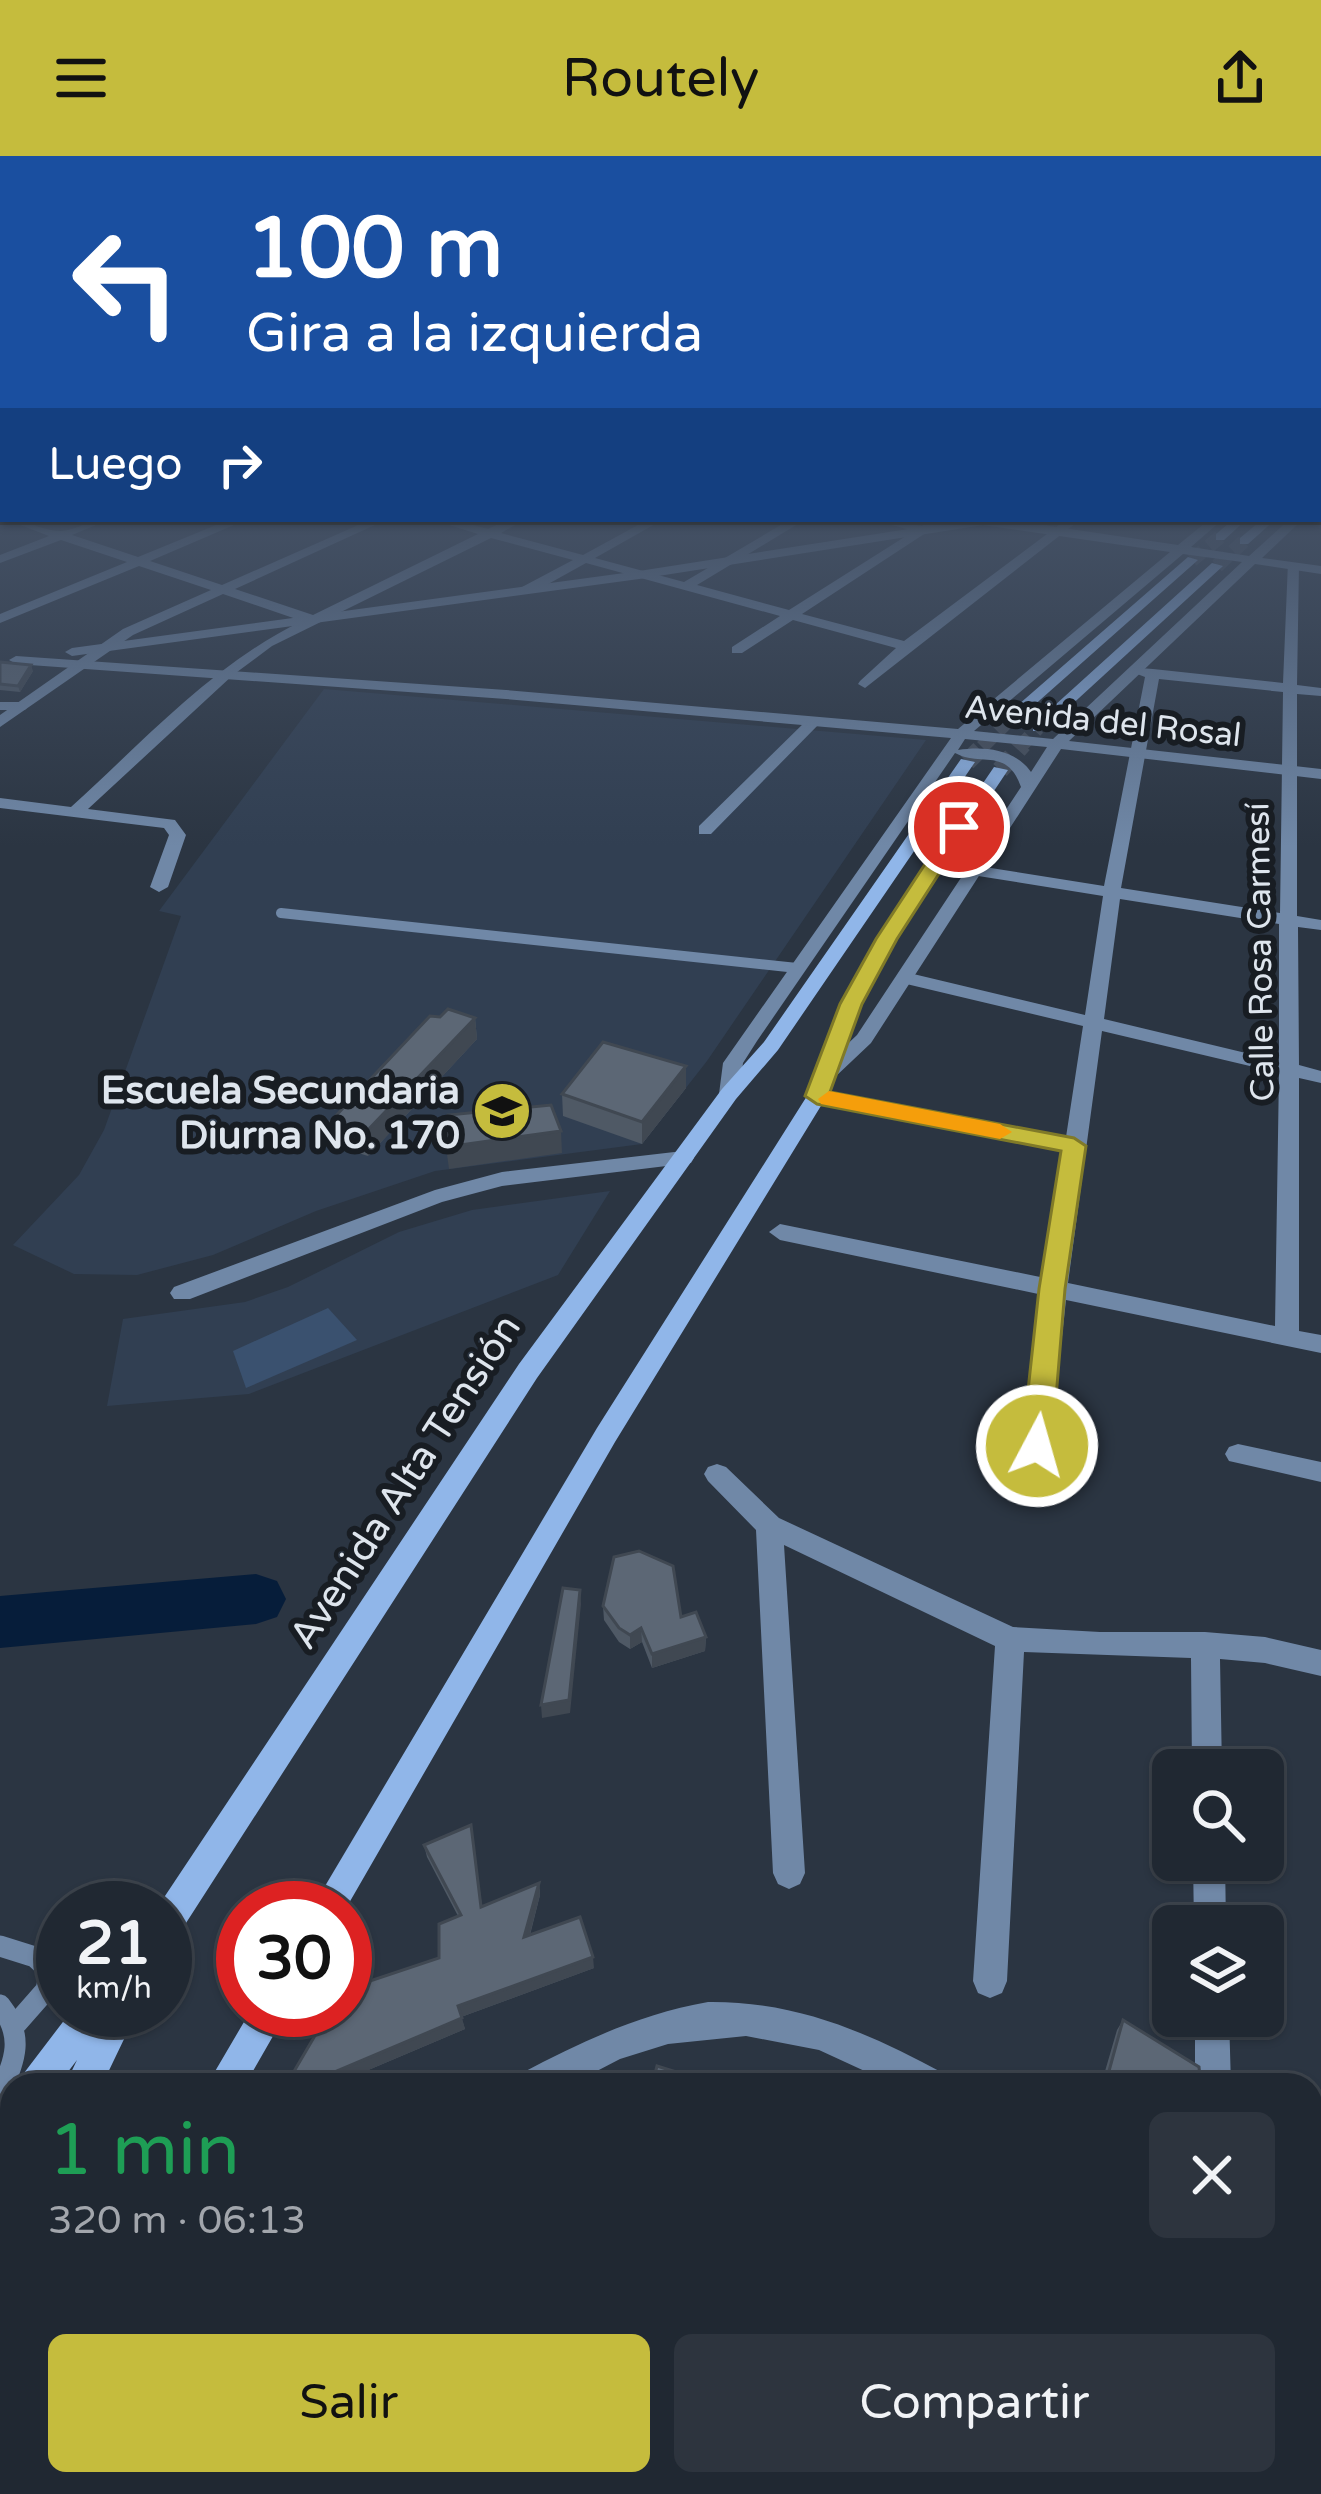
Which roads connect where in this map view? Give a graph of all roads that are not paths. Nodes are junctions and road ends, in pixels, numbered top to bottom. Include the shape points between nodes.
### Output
1 (139, 627) edge
2 (259, 627) edge
3 (300, 627) edge
4 (771, 627) edge
5 (835, 627) edge
6 (931, 627) edge
7 (1095, 627) edge
8 (1109, 627) edge
9 (1149, 627) edge
10 (1180, 627) edge
11 (1290, 627) edge
12 (906, 646) junction
13 (109, 647) junction
14 (737, 650) dead end
15 (8, 659) edge
16 (84, 664) junction
17 (1130, 671) junction
18 (228, 672) junction
19 (1154, 674) junction
20 (866, 684) dead end
21 (1288, 688) junction
22 (1321, 692) edge
23 (0, 706) edge
24 (22, 706) junction
25 (0, 722) edge
26 (813, 722) junction
27 (1008, 722) tunnel mouth
28 (1038, 728) tunnel mouth
29 (960, 735) junction
30 (1057, 744) junction
31 (1133, 752) junction
32 (944, 758) junction
33 (967, 762) tunnel mouth
34 (1000, 770) tunnel mouth
35 (1287, 770) junction
36 (1321, 774) edge
37 (1028, 785) junction
38 (0, 803) edge
39 (75, 812) junction
40 (705, 830) dead end
41 (972, 870) junction
42 (159, 887) dead end
43 (1109, 894) junction
44 (281, 913) dead end
45 (1287, 920) junction
46 (1321, 925) edge
47 (797, 968) junction
48 (905, 978) junction
49 (1093, 1024) junction
50 (1292, 1070) junction
51 (827, 1074) junction
52 (1321, 1077) edge
53 (729, 1094) junction
54 (817, 1096) junction
55 (1074, 1146) junction
56 (683, 1159) junction
57 (779, 1232) dead end
58 (1052, 1289) junction
59 (182, 1293) dead end
60 (1287, 1337) junction
61 (1321, 1343) edge
62 (1037, 1446) dead end
63 (1238, 1454) dead end
64 (1321, 1472) edge
65 (717, 1474) dead end
66 (769, 1526) junction
67 (1010, 1639) junction
68 (1204, 1645) junction
69 (1321, 1663) edge
70 (1206, 1749) edge
71 (789, 1873) dead end
72 (343, 1881) edge
73 (192, 1885) edge
74 (0, 1946) edge
75 (990, 1981) dead end
76 (0, 2005) edge
77 (17, 2023) junction
78 (73, 2037) edge
79 (107, 2037) edge
80 (254, 2037) edge
81 (261, 2037) edge
82 (1212, 2037) edge
83 (9, 2073) edge
84 (45, 2073) edge
85 (89, 2073) edge
86 (232, 2073) edge
87 (247, 2073) edge
88 (559, 2073) edge
89 (907, 2073) edge
90 (1213, 2073) edge

1 - 13 street
2 - 13 street
3 - 18 street
4 - 14 street
5 - 12 street
6 - 12 street
7 - 29 street, Avenida Alta Tensión
8 - 27 main road, Avenida Alta Tensión
9 - 28 main road
10 - 17 street
11 - 21 street, Calle Rosa Carmesí
12 - 20 street
13 - 15 street
13 - 16 street
15 - 16 street, Avenida del Rosal
16 - 18 street, Avenida del Rosal
16 - 24 street
17 - 19 street
17 - 30 street
18 - 26 street, Avenida del Rosal
18 - 39 street
19 - 21 street
19 - 31 street
21 - 22 street
21 - 35 street, Calle Rosa Carmesí
23 - 24 lane
24 - 25 street
26 - 29 street, Avenida del Rosal
26 - 40 street
29 - 30 street, Avenida del Rosal
29 - 32 street, Avenida Alta Tensión
30 - 31 street, Avenida del Rosal
30 - 37 street
31 - 35 street, Avenida del Rosal
31 - 43 street
32 - 37 street via 1001,756 1024,769
32 - 47 street, Avenida Alta Tensión
33 - 53 main road, Avenida Alta Tensión via 783,1029
34 - 51 main road via 886,939 851,1004
35 - 36 street, Avenida del Rosal
35 - 45 street, Calle Rosa Carmesí
37 - 41 street
38 - 39 street
39 - 42 street via 177,829
41 - 43 street
41 - 48 street
43 - 45 street
43 - 49 street
44 - 47 lane
45 - 46 street
45 - 50 street, Calle Rosa Carmesí
47 - 53 street, Avenida Alta Tensión via 733,1063
48 - 49 street
48 - 51 street via 865,1040
49 - 50 street
49 - 55 street
50 - 52 street
50 - 60 street, Calle Rosa Carmesí
51 - 54 main road
53 - 56 main road, Avenida Alta Tensión
54 - 55 street
54 - 72 main road
55 - 58 street
56 - 59 street via 502,1179
56 - 73 main road, Avenida Alta Tensión via 528,1371
57 - 58 street
58 - 60 street
58 - 62 street
60 - 61 street
63 - 64 street
65 - 66 street
66 - 67 street
66 - 71 street
67 - 68 street
67 - 75 street
68 - 69 street
68 - 70 street
74 - 77 lane via 50,1971 46,1990
76 - 77 lane
77 - 83 lane via 20,2048
78 - 84 main road
79 - 85 main road
80 - 86 main road
81 - 87 main road
82 - 90 street
88 - 89 street via 627,2039 719,2018 827,2032

